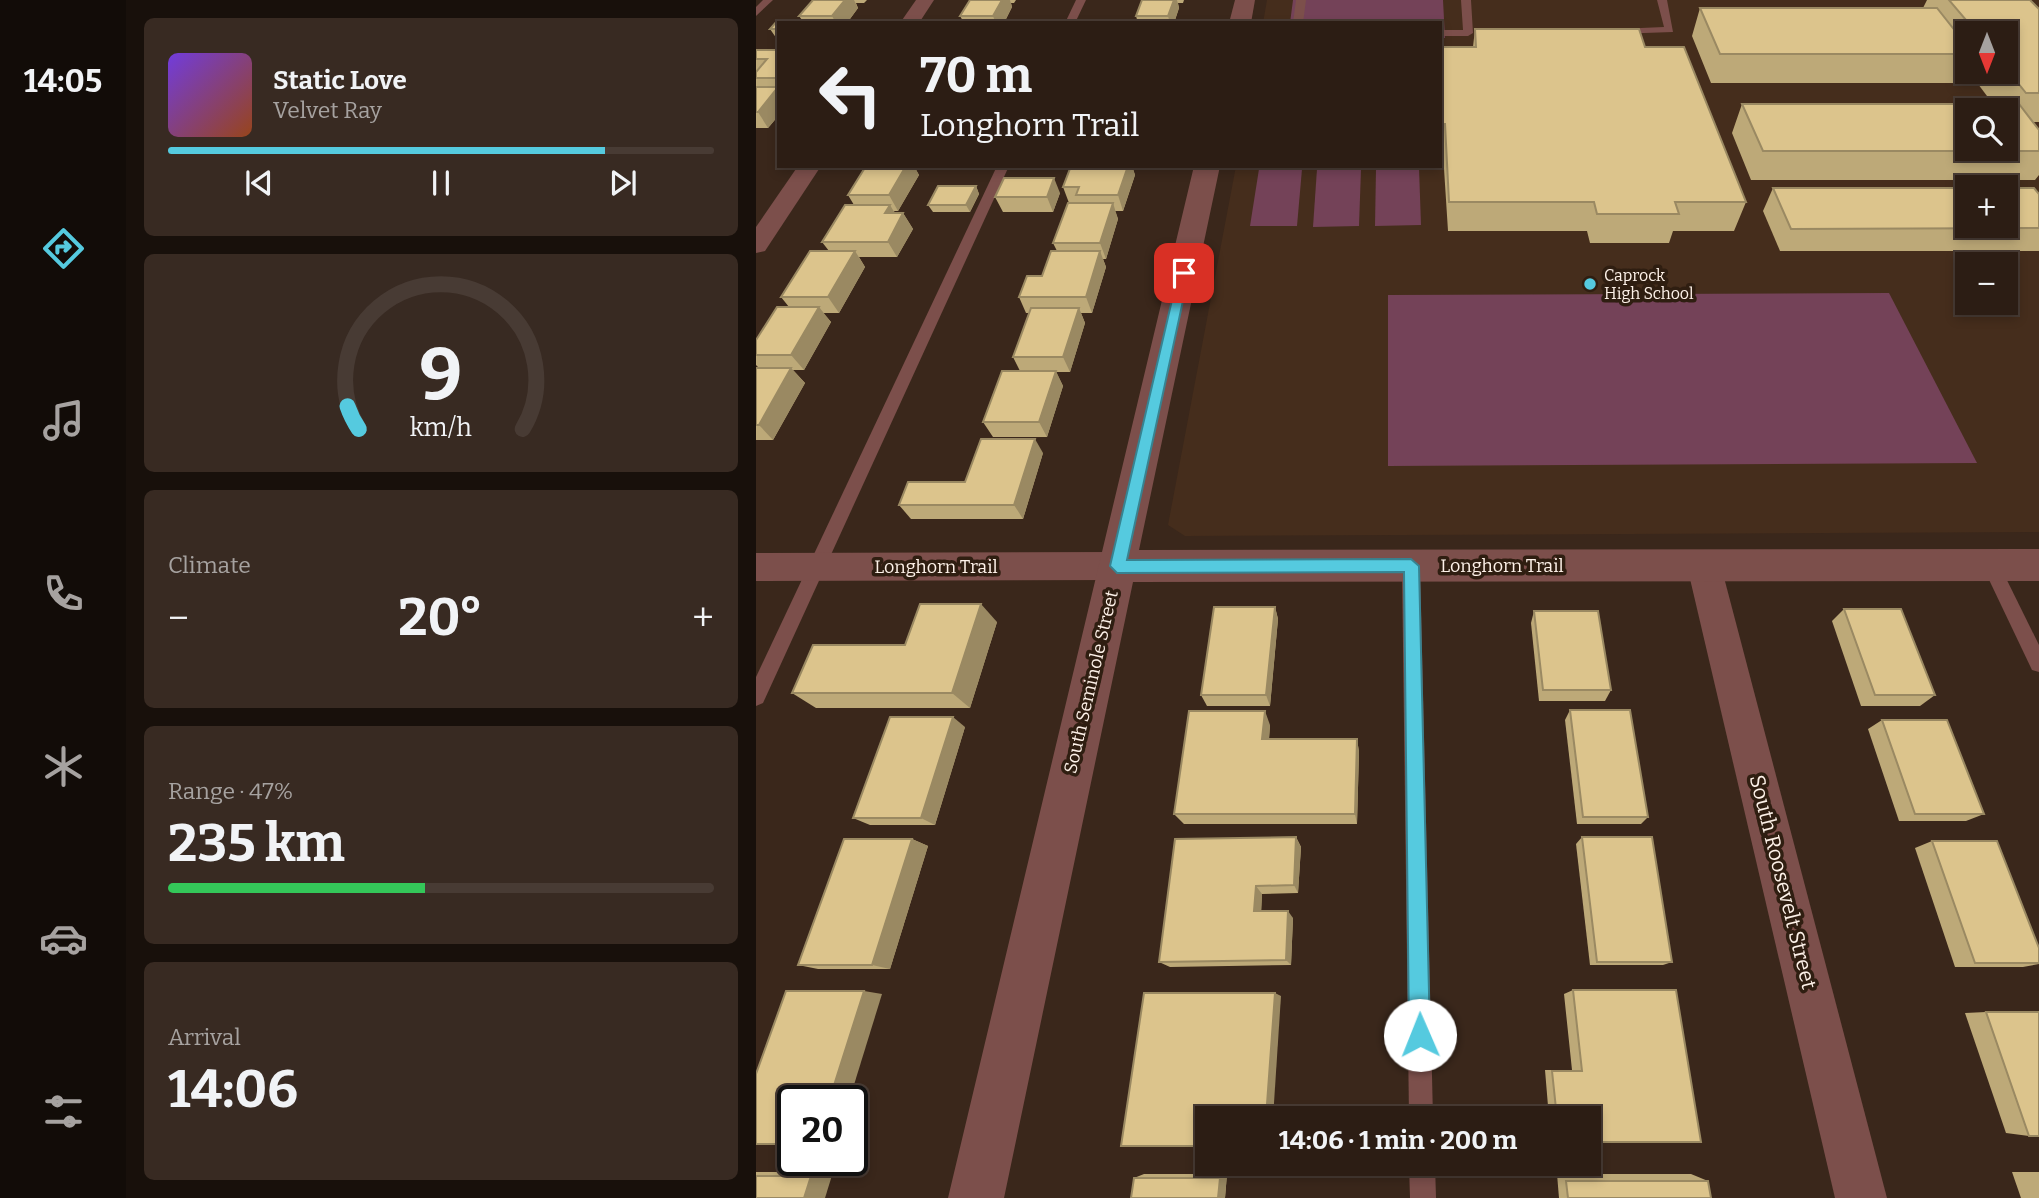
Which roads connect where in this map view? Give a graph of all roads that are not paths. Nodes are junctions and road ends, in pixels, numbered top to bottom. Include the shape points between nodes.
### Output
1 (768, 0) edge
2 (925, 0) edge
3 (1081, 0) edge
4 (1245, 0) edge
5 (1301, 0) edge
6 (1466, 0) edge
7 (1662, 0) edge
8 (756, 13) edge
9 (910, 21) edge
10 (1071, 21) edge
11 (1240, 21) edge
12 (1298, 21) edge
13 (1606, 32) edge
14 (1442, 33) edge
15 (1468, 33) junction
16 (1482, 33) edge
17 (809, 168) edge
18 (1002, 168) edge
19 (1208, 168) edge
20 (756, 245) edge
21 (1992, 565) junction
22 (2039, 565) edge
23 (1117, 566) junction
24 (1411, 566) junction
25 (1704, 566) junction
26 (756, 567) edge
27 (816, 567) junction
28 (2039, 664) edge
29 (756, 697) edge
30 (1421, 1106) edge
31 (1422, 1176) edge
32 (976, 1198) edge
33 (1423, 1198) edge
34 (1861, 1198) edge

1 - 8 lane
2 - 9 street
3 - 10 lane
4 - 11 street
5 - 12 lane
6 - 15 lane
7 - 13 lane via 1670,30
14 - 15 lane
15 - 16 lane
17 - 20 street
18 - 27 lane
19 - 23 street, South Seminole Street
21 - 22 street, Longhorn Trail
21 - 25 street, Longhorn Trail
21 - 28 lane
23 - 24 street, Longhorn Trail
23 - 27 street, Longhorn Trail
23 - 32 street, South Seminole Street
24 - 25 street, Longhorn Trail
24 - 30 lane
25 - 34 street, South Roosevelt Street
26 - 27 street, Longhorn Trail
27 - 29 lane
31 - 33 lane

